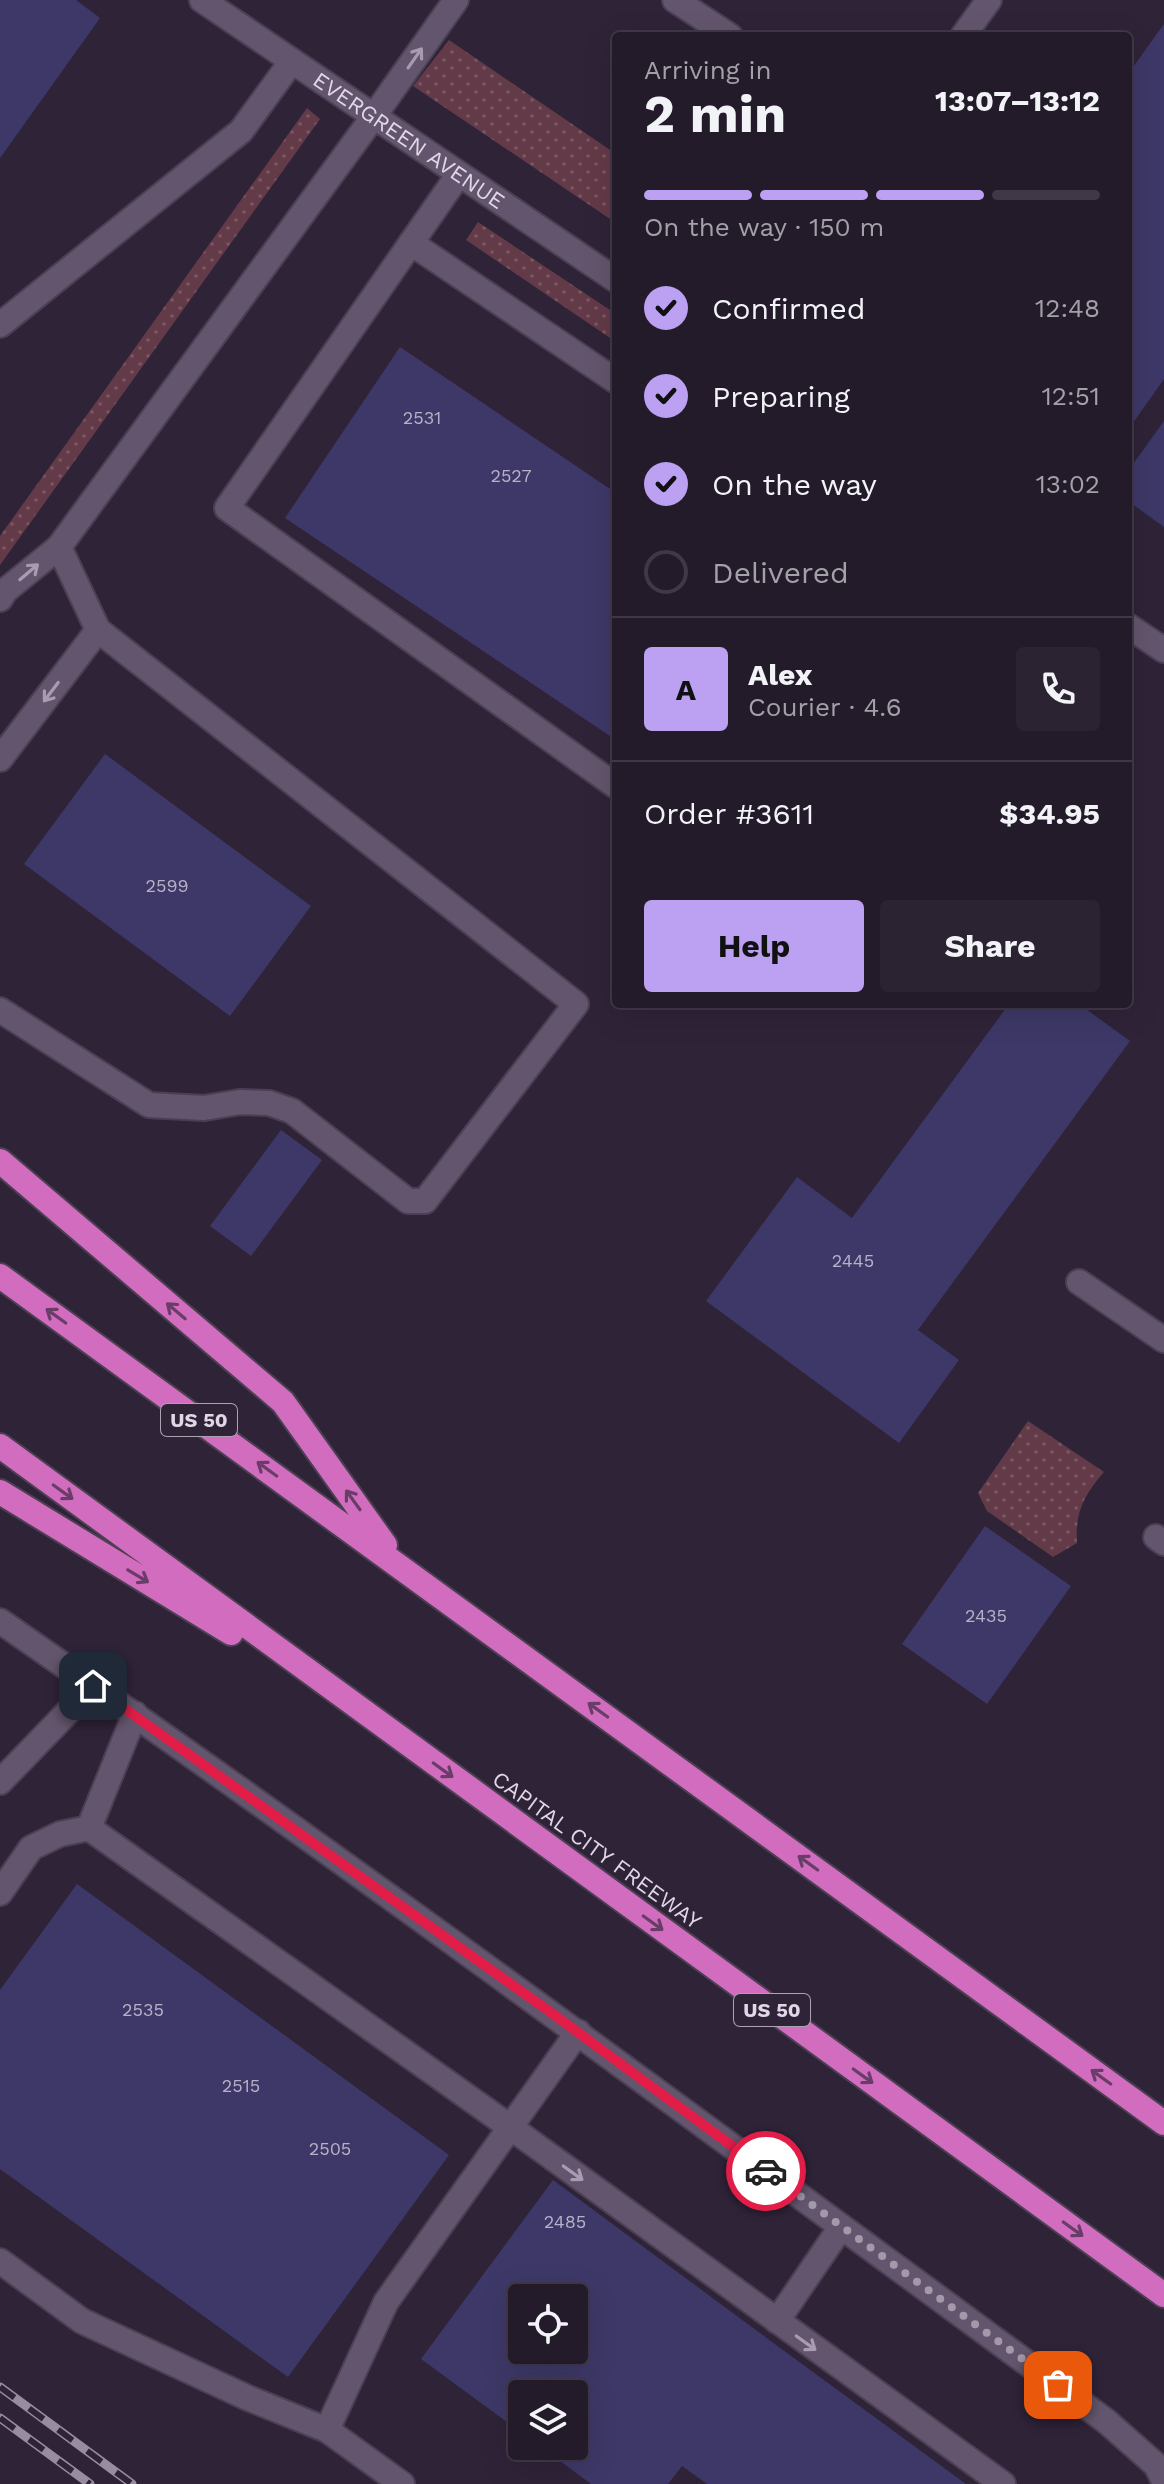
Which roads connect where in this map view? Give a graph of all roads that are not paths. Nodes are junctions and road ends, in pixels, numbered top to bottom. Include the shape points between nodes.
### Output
1 (202, 0) edge
2 (456, 0) edge
3 (675, 0) edge
4 (989, 0) edge
5 (724, 32) edge
6 (966, 32) edge
7 (292, 61) junction
8 (374, 116) junction
9 (459, 174) junction
10 (411, 243) junction
11 (612, 277) edge
12 (0, 325) edge
13 (612, 378) edge
14 (59, 547) junction
15 (0, 599) edge
16 (1132, 629) edge
17 (98, 630) junction
18 (1164, 650) edge
19 (0, 759) edge
20 (612, 783) edge
21 (0, 1010) edge
22 (0, 1161) edge
23 (0, 1276) edge
24 (1079, 1282) dead end
25 (1164, 1340) edge
26 (0, 1446) edge
27 (0, 1492) edge
28 (398, 1563) junction
29 (0, 1621) edge
30 (93, 1686) junction
31 (135, 1714) junction
32 (380, 1724) junction
33 (0, 1782) edge
34 (89, 1828) junction
35 (0, 1893) edge
36 (578, 2032) junction
37 (1164, 2123) edge
38 (510, 2127) junction
39 (841, 2227) junction
40 (0, 2261) edge
41 (1164, 2295) edge
42 (777, 2321) junction
43 (327, 2430) junction
44 (1164, 2481) edge
45 (402, 2484) edge
46 (1003, 2484) edge

1 - 7 street, EVERGREEN AVENUE
8 -> 2 street
3 - 5 street
4 - 6 street
7 - 8 street, EVERGREEN AVENUE
7 - 12 street via 241,131
8 - 9 street, EVERGREEN AVENUE
8 - 14 street
9 - 10 street
9 - 11 street, EVERGREEN AVENUE
10 - 13 street
10 - 20 street via 227,508
15 -> 14 street
14 - 17 street
16 - 18 street
17 -> 19 street
17 - 21 street via 576,1004 425,1201 408,1201 292,1111 269,1103 149,1105
28 -> 22 highway via 283,1402
28 -> 23 highway, US 50
24 - 25 street
26 -> 32 highway, CAPITAL CITY FREEWAY / US 50
27 -> 32 highway
37 -> 28 highway, US 50
29 - 30 street
30 - 31 street
30 - 33 street
31 - 34 street
31 - 36 street
32 -> 41 highway, CAPITAL CITY FREEWAY / US 50
34 - 35 street via 31,1848
34 - 38 street
36 - 38 street
36 - 39 street
38 -> 42 street
38 - 43 street via 386,2302
39 - 42 street
39 - 44 street via 1106,2421 1156,2465
40 - 43 street via 82,2321
42 -> 46 street
43 - 45 street

